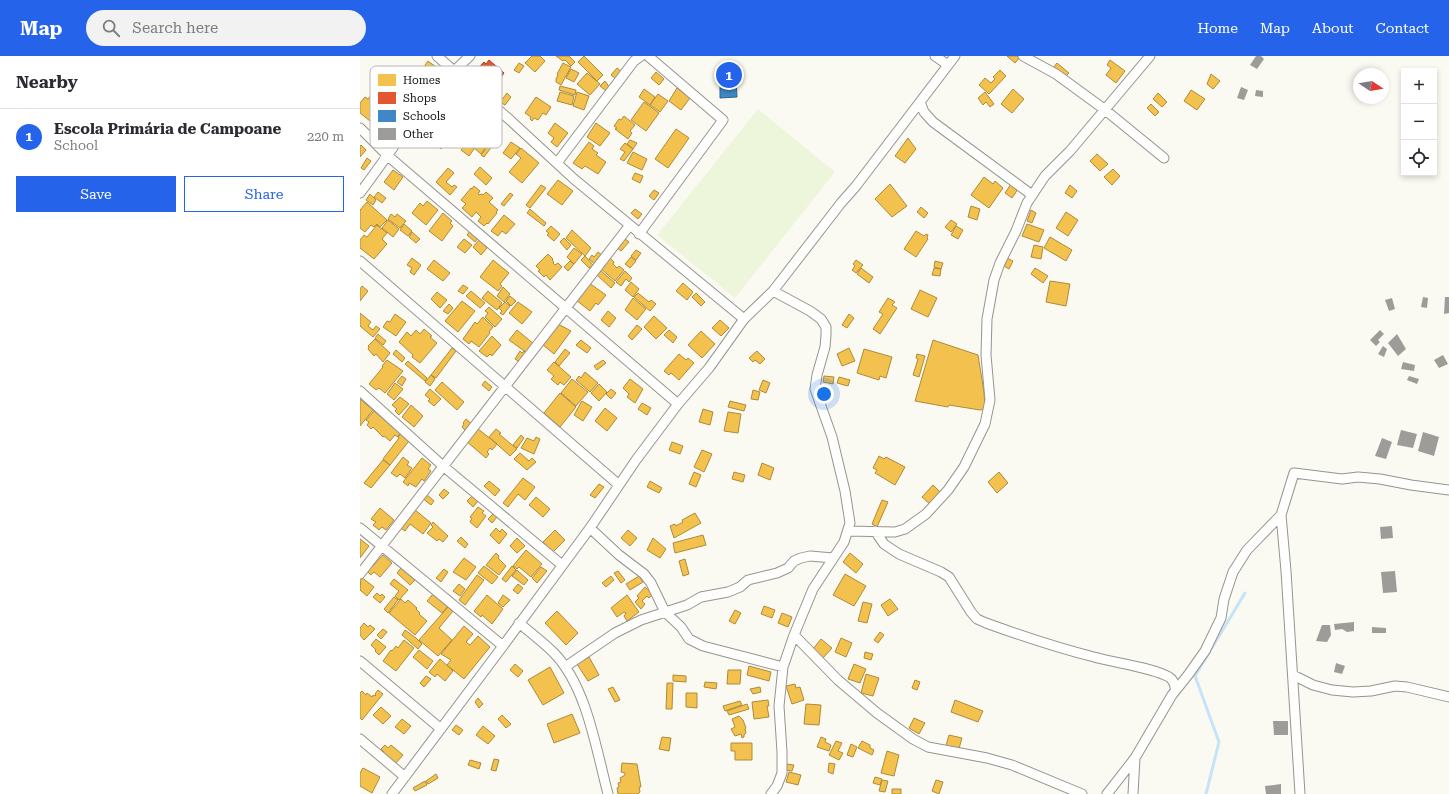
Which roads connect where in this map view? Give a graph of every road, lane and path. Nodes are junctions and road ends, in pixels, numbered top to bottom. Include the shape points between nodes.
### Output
1 (437, 56) edge
2 (470, 56) edge
3 (641, 56) edge
4 (648, 56) edge
5 (935, 56) edge
6 (955, 56) edge
7 (1023, 56) edge
8 (1150, 56) edge
9 (948, 65) junction
10 (448, 66) edge
11 (459, 66) edge
12 (920, 102) junction
13 (1104, 110) junction
14 (502, 114) edge
15 (360, 128) edge
16 (370, 138) edge
17 (380, 148) edge
18 (394, 148) edge
19 (388, 156) junction
20 (1164, 158) dead end
21 (557, 163) junction
22 (360, 193) edge
23 (1032, 195) junction
24 (630, 225) junction
25 (640, 234) junction
26 (360, 261) edge
27 (773, 291) junction
28 (565, 307) junction
29 (744, 319) junction
30 (505, 386) junction
31 (360, 391) edge
32 (678, 404) junction
33 (443, 466) junction
34 (619, 485) junction
35 (1449, 490) edge
36 (1281, 515) junction
37 (360, 528) edge
38 (590, 528) junction
39 (848, 531) junction
40 (875, 531) junction
41 (381, 546) junction
42 (833, 558) junction
43 (562, 565) junction
44 (360, 574) edge
45 (665, 612) junction
46 (519, 623) junction
47 (794, 635) junction
48 (503, 646) junction
49 (360, 660) edge
50 (565, 667) junction
51 (783, 667) junction
52 (1293, 675) junction
53 (1176, 690) junction
54 (1449, 697) edge
55 (441, 729) junction
56 (360, 740) edge
57 (1135, 758) junction
58 (404, 777) junction
59 (396, 793) edge
60 (608, 794) edge
61 (771, 794) edge
62 (1082, 794) edge
63 (1106, 794) edge
64 (1133, 794) edge
65 (1300, 794) edge

1 - 10 street
2 - 11 street
3 - 21 street via 634,61
4 - 25 street via 722,120
5 - 9 street
6 - 9 street
7 - 13 street via 1056,74
8 - 13 street
9 - 12 street
12 - 23 street via 924,112 933,122
12 - 27 street
13 - 20 street
13 - 23 street
14 - 21 street
15 - 16 street
17 - 19 street
18 - 19 street
19 - 22 street
19 - 28 street
21 - 24 street
23 - 40 street via 994,280 987,319 986,355 990,400 985,424 964,468 926,514 905,529 895,532
24 - 25 street
24 - 28 street
25 - 29 street
26 - 30 street
27 - 29 street
27 - 39 street via 810,311 826,327 825,347 815,389 832,437 845,491 850,523
28 - 30 street
28 - 32 street
29 - 32 street via 709,368
30 - 33 street
30 - 34 street
31 - 33 street
32 - 34 street
33 - 41 street
33 - 43 street
34 - 38 street
35 - 36 street via 1411,486 1380,479 1342,479 1294,473
36 - 52 street
36 - 53 street via 1247,550 1233,572 1215,632 1205,651
37 - 41 street
38 - 43 street
38 - 45 street via 644,574
39 - 40 street
39 - 42 street
40 - 53 street via 880,539 899,554 949,577 977,619 1049,645 1156,672 1171,678
41 - 44 street
41 - 48 street
42 - 45 street via 801,558 777,573 748,580 728,592 701,597
42 - 47 street via 813,589
43 - 46 street
45 - 50 street via 615,633
45 - 51 street via 689,639 703,646
46 - 48 street
46 - 50 street via 554,653
47 - 51 street
47 - 62 street via 838,680 913,739 928,747 1012,765
48 - 55 street
49 - 55 street
50 - 60 street via 586,710
51 - 61 street via 779,706 782,773
52 - 54 street via 1313,685 1332,690 1371,691 1395,686
52 - 65 street
53 - 57 street
55 - 58 street
56 - 58 street
57 - 63 street
57 - 64 street
58 - 59 street

